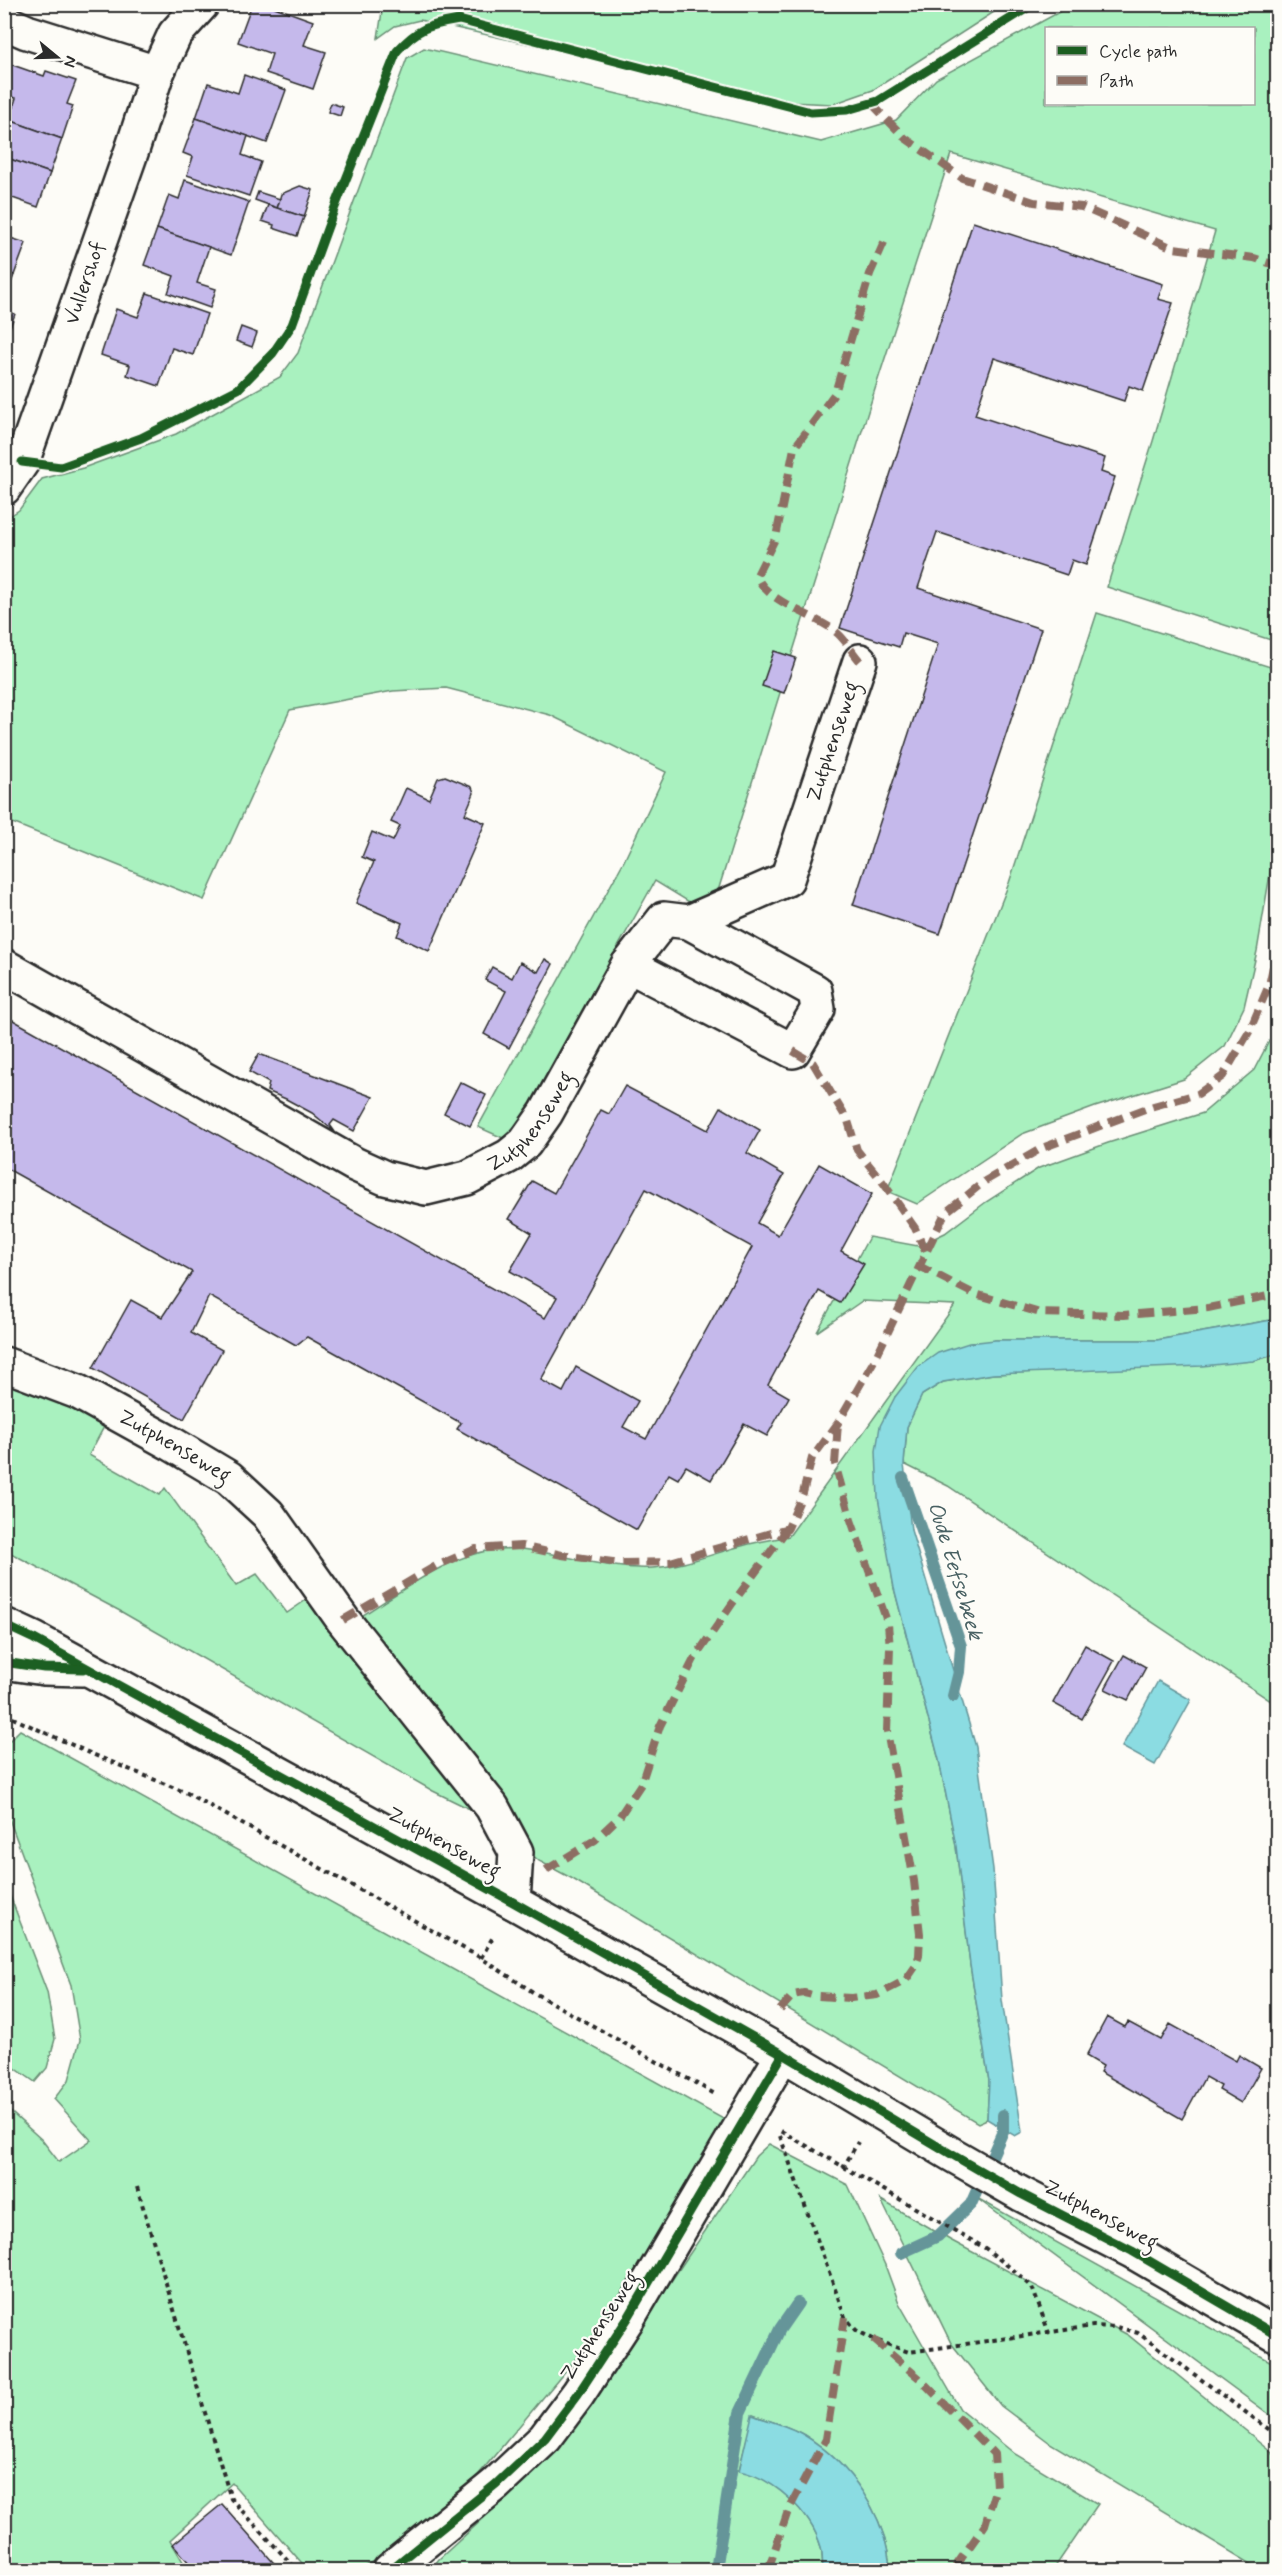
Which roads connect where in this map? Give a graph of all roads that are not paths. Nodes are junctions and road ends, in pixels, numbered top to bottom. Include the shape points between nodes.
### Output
1 (202, 4) edge
2 (4, 22) edge
3 (157, 73) junction
4 (4, 488) edge
5 (860, 661) dead end
6 (689, 922) junction
7 (628, 965) junction
8 (4, 966) edge
9 (4, 1364) edge
10 (4, 1625) edge
11 (4, 1662) edge
12 (86, 1669) junction
13 (513, 1902) junction
14 (783, 2054) junction
15 (1278, 2336) edge
16 (390, 2571) edge

1 - 3 street, Vullershof via 175,34
2 - 3 street
3 - 4 street, Vullershof via 22,462
5 - 6 street, Zutphenseweg via 787,879
6 - 7 street, Zutphenseweg via 664,919
6 - 7 street via 815,991 818,1009 793,1051
7 - 8 street, Zutphenseweg via 546,1113 525,1143 488,1168 426,1188 385,1178 354,1164
9 - 13 street, Zutphenseweg via 78,1392 172,1444 229,1478 268,1514 343,1620 492,1807 516,1852
10 - 12 street, Zutphenseweg
11 - 12 street, Zutphenseweg
12 - 13 street, Zutphenseweg
13 - 14 street, Zutphenseweg
14 - 15 street, Zutphenseweg via 1021,2194 1132,2251
14 - 16 street, Zutphenseweg via 628,2319 545,2438 496,2484

